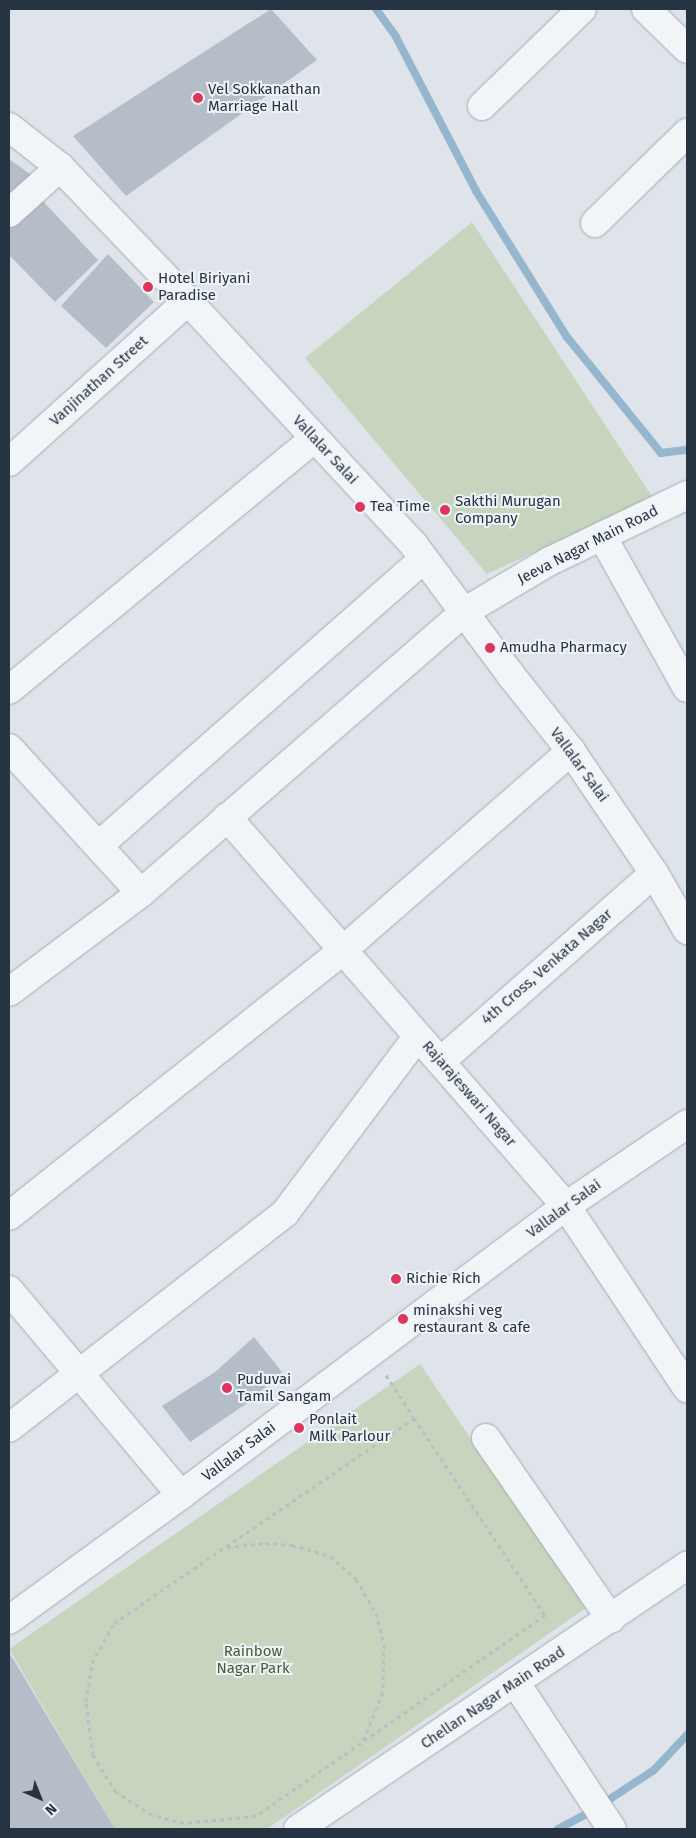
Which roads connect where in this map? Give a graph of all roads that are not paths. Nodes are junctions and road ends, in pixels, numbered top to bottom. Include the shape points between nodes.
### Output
1 (582, 9) edge
2 (646, 9) edge
3 (687, 50) edge
4 (482, 106) dead end
5 (9, 127) edge
6 (687, 133) edge
7 (60, 167) junction
8 (9, 213) edge
9 (595, 223) dead end
10 (188, 301) junction
11 (314, 439) junction
12 (9, 462) edge
13 (687, 495) edge
14 (602, 536) junction
15 (424, 560) junction
16 (464, 612) junction
17 (687, 688) edge
18 (9, 690) edge
19 (9, 748) edge
20 (571, 751) junction
21 (227, 817) junction
22 (98, 846) junction
23 (654, 873) junction
24 (141, 893) junction
25 (687, 930) edge
26 (343, 950) junction
27 (9, 992) edge
28 (418, 1036) junction
29 (441, 1061) junction
30 (686, 1127) edge
31 (566, 1206) junction
32 (9, 1216) edge
33 (9, 1290) edge
34 (80, 1374) junction
35 (687, 1388) edge
36 (9, 1428) edge
37 (486, 1438) dead end
38 (182, 1495) junction
39 (687, 1566) edge
40 (612, 1619) junction
41 (9, 1620) edge
42 (515, 1682) junction
43 (298, 1829) edge
44 (612, 1829) edge

1 - 4 street
2 - 3 street
5 - 7 street, Vallalar Salai
6 - 9 street
7 - 8 street
7 - 10 street, Vallalar Salai
10 - 11 street, Vallalar Salai
10 - 12 street, Vanjinathan Street
11 - 15 street, Vallalar Salai via 414,545
11 - 18 street
13 - 14 street, Jeeva Nagar Main Road
14 - 16 street, Jeeva Nagar Main Road via 550,561
14 - 17 street
15 - 16 street, Vallalar Salai
15 - 22 street
16 - 20 street, Vallalar Salai
16 - 21 street, Jeeva Nagar Main Road
19 - 22 street
20 - 23 street, Vallalar Salai
20 - 26 street
21 - 24 street, Jeeva Nagar Main Road
21 - 26 street, Rajarajeswari Nagar
22 - 24 street
23 - 25 street, Vallalar Salai
23 - 29 street, 4th Cross, Venkata Nagar
24 - 27 street, Jeeva Nagar Main Road
26 - 28 street, Rajarajeswari Nagar
26 - 32 street
28 - 29 street, Rajarajeswari Nagar
28 - 34 street via 285,1213
29 - 31 street, Rajarajeswari Nagar
30 - 31 street, Vallalar Salai
31 - 35 street, Rajarajeswari Nagar
31 - 38 street, Vallalar Salai
33 - 34 street
34 - 36 street
34 - 38 street
37 - 40 street
38 - 41 street, Vallalar Salai
39 - 40 street, Chellan Nagar Main Road
40 - 42 street, Chellan Nagar Main Road
42 - 43 street, Chellan Nagar Main Road
42 - 44 street

